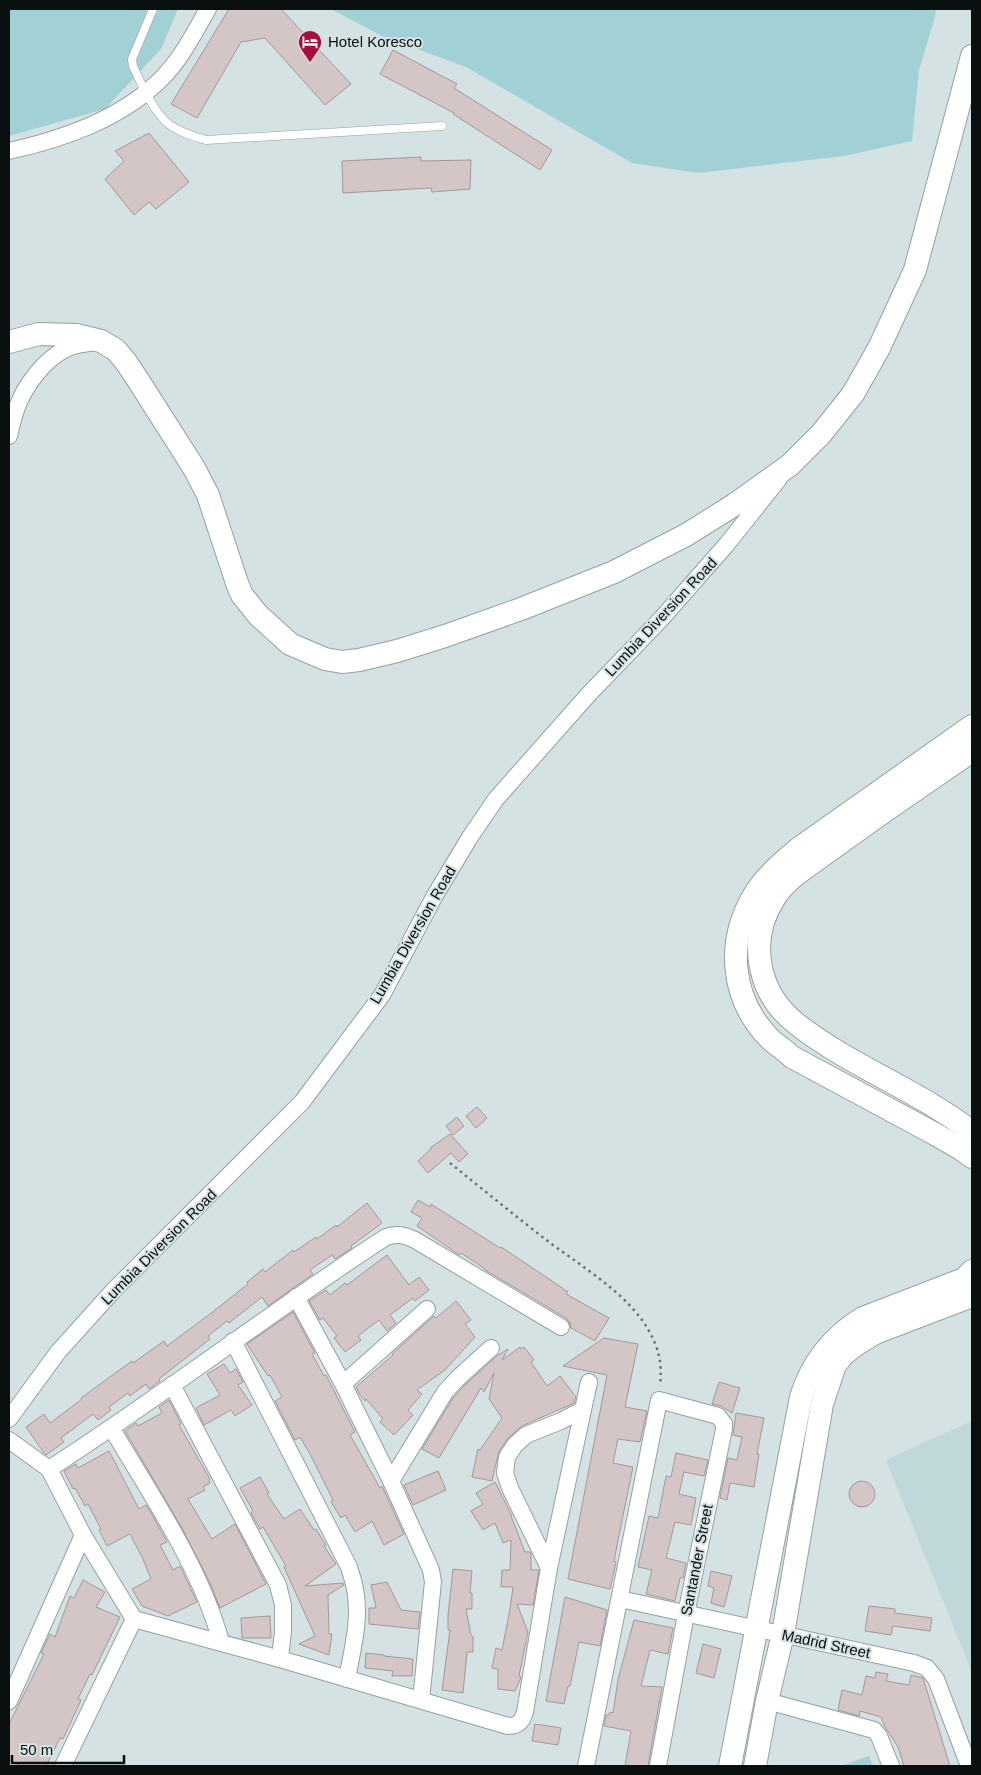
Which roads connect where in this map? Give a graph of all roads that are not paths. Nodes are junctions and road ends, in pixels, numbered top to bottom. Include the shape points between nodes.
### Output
1 (153, 9) edge
2 (208, 9) edge
3 (972, 56) edge
4 (146, 92) junction
5 (442, 126) dead end
6 (9, 151) edge
7 (101, 341) junction
8 (9, 342) edge
9 (9, 436) edge
10 (790, 465) junction
11 (972, 726) edge
12 (972, 752) edge
13 (972, 1132) edge
14 (972, 1157) edge
15 (972, 1272) edge
16 (296, 1296) junction
17 (972, 1296) edge
18 (427, 1309) dead end
19 (561, 1327) dead end
20 (233, 1341) junction
21 (491, 1348) dead end
22 (589, 1382) dead end
23 (343, 1384) junction
24 (172, 1385) junction
25 (582, 1410) junction
26 (9, 1419) edge
27 (112, 1428) junction
28 (9, 1440) edge
29 (790, 1456) junction
30 (814, 1458) junction
31 (49, 1469) junction
32 (391, 1481) junction
33 (84, 1535) junction
34 (549, 1568) junction
35 (620, 1599) junction
36 (686, 1614) junction
37 (134, 1620) junction
38 (757, 1628) junction
39 (783, 1634) junction
40 (221, 1642) junction
41 (280, 1658) junction
42 (346, 1679) junction
43 (421, 1700) junction
44 (9, 1701) edge
45 (767, 1701) junction
46 (63, 1766) edge
47 (586, 1766) edge
48 (658, 1766) edge
49 (730, 1766) edge
50 (755, 1766) edge
51 (891, 1766) edge
52 (969, 1766) edge

1 - 4 lane via 132,59
2 - 4 street via 183,52
3 - 10 street via 912,277 879,348 853,394 821,434
4 - 5 lane via 169,124 206,140
4 - 6 street via 99,121 36,145
7 - 8 street via 76,335 39,334
7 - 9 street via 69,347 50,360 25,390
7 - 10 street via 116,350 126,362 194,468 208,494 237,583 249,605 290,644 325,659 342,662 396,651 521,609 614,572 686,535
10 - 26 street, Lumbia Diversion Road via 662,618 496,799 434,897 382,995 302,1102 113,1291 58,1352
11 - 14 street via 798,848 772,871 743,915 736,944 736,974 747,1003 772,1041 792,1057
12 - 13 street via 861,827 785,885 766,916 758,943 758,960 771,994 796,1024
15 - 29 street via 964,1279 863,1318 833,1342 806,1379
16 - 19 street via 386,1237 404,1234
16 - 20 street
16 - 23 street
17 - 30 street via 876,1333 844,1354 835,1365 822,1404
18 - 23 street
20 - 24 street
20 - 42 street via 349,1567 356,1590 357,1609
21 - 32 street via 445,1392
22 - 25 street
23 - 32 street
24 - 27 street
24 - 41 street via 278,1585 283,1605
25 - 34 street
25 - 34 street via 526,1435 507,1457 505,1472 510,1488
27 - 31 street
27 - 40 street via 190,1562
28 - 31 street
29 - 30 street
29 - 38 street
30 - 39 street
31 - 33 street
32 - 43 street via 426,1556 433,1582
33 - 37 street
33 - 44 street
34 - 43 street via 525,1712 519,1724 508,1726
35 - 36 street, Madrid Street
35 - 36 street, Santander Street via 659,1400 713,1414 724,1424
35 - 47 street
36 - 38 street, Madrid Street
36 - 48 street, Santander Street
37 - 40 street
37 - 46 street
38 - 39 street, Madrid Street
38 - 49 street
39 - 45 street
39 - 52 street, Madrid Street via 927,1668 936,1679
40 - 41 street
41 - 42 street
42 - 43 street
45 - 50 street
45 - 51 street via 874,1730 880,1736

